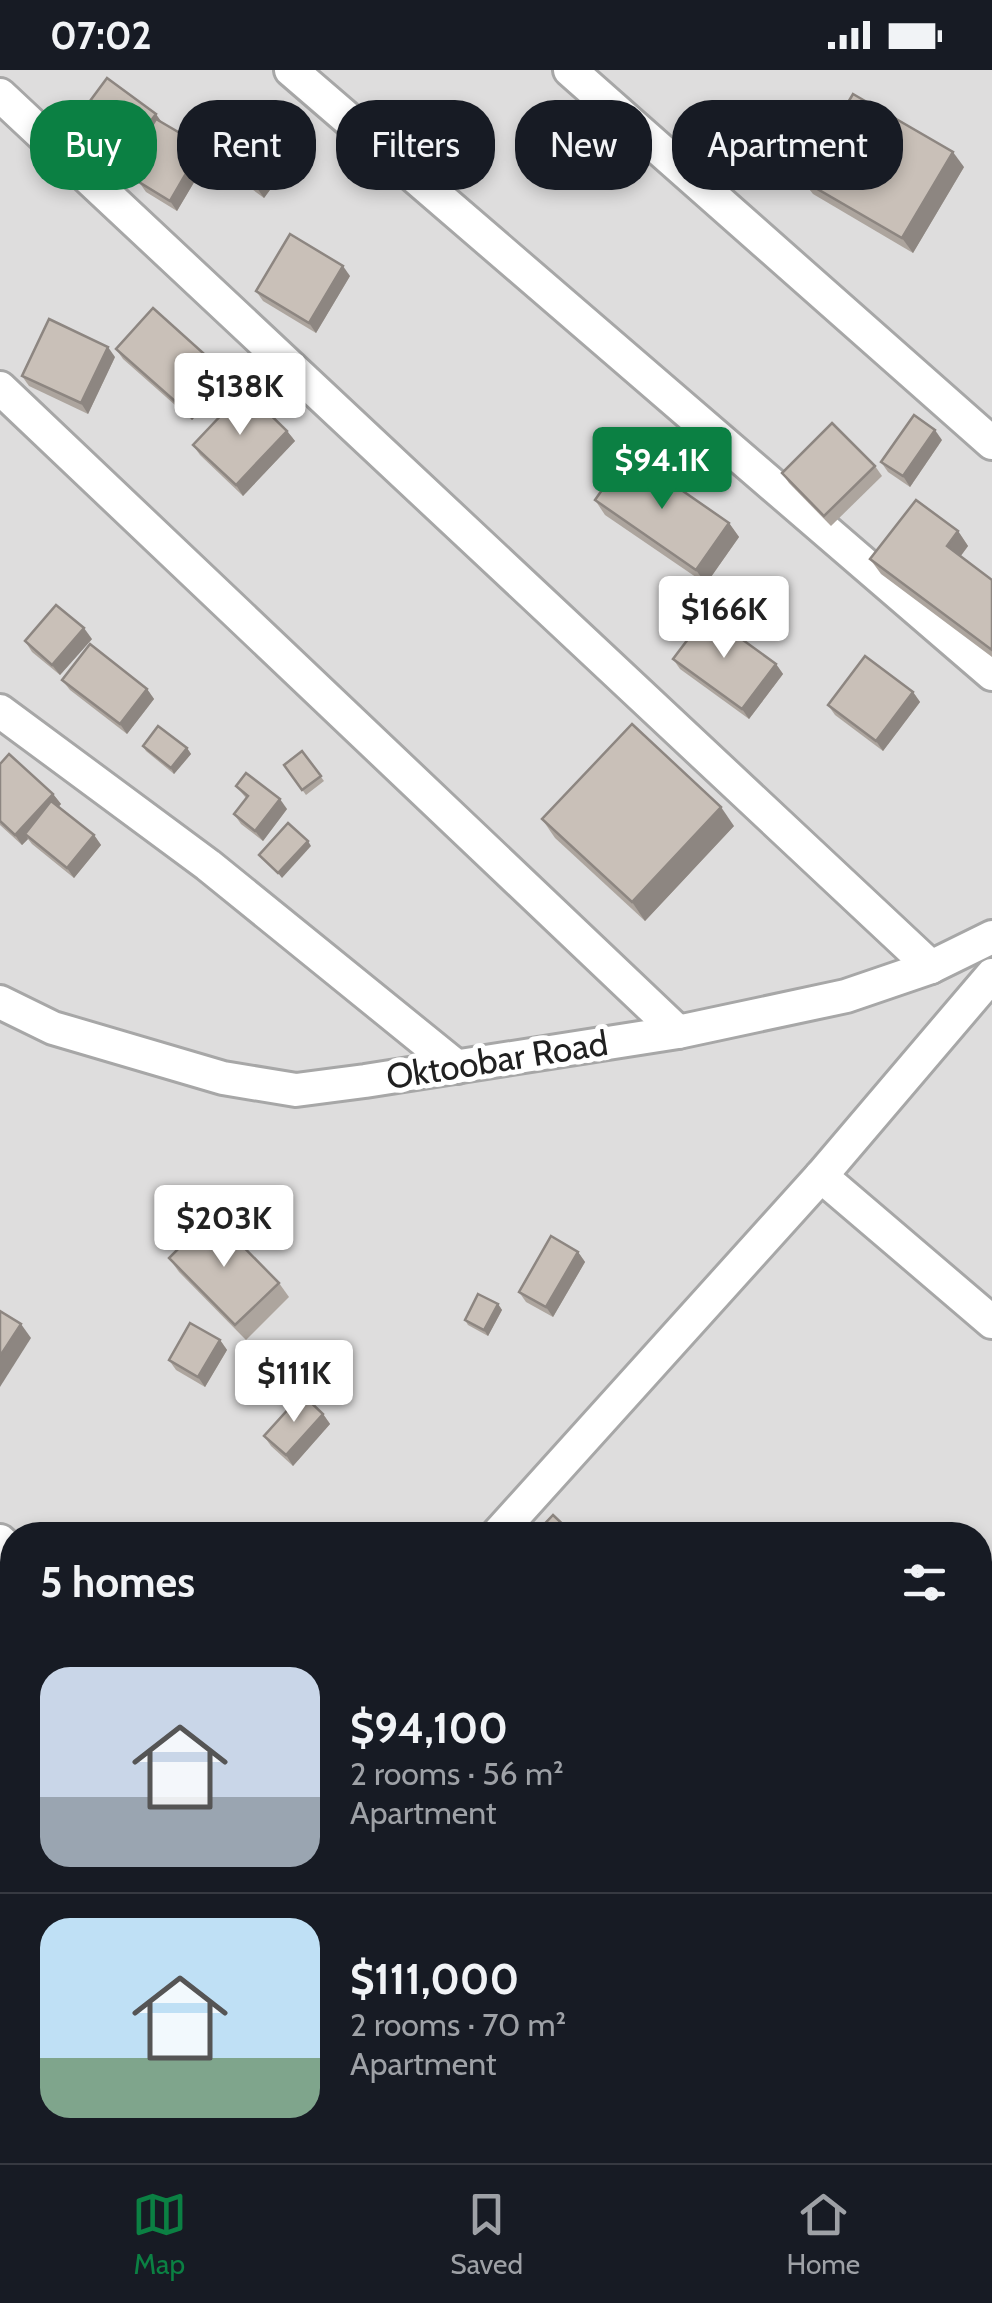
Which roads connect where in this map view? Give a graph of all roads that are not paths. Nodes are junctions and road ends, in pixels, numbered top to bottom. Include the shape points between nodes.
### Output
1 (291, 70) edge
2 (570, 70) edge
3 (0, 95) edge
4 (0, 388) edge
5 (992, 444) edge
6 (992, 674) edge
7 (0, 711) edge
8 (992, 937) edge
9 (930, 967) junction
10 (992, 975) edge
11 (0, 1002) edge
12 (678, 1032) junction
13 (457, 1067) junction
14 (821, 1176) junction
15 (992, 1322) edge
16 (509, 1522) edge

1 - 6 street
2 - 5 street
3 - 9 street
4 - 12 street
7 - 13 street via 208,865
8 - 9 street, Oktoobar Road
9 - 12 street, Oktoobar Road via 846,996
10 - 14 street
11 - 13 street, Oktoobar Road via 53,1028 223,1078 296,1090
12 - 13 street, Oktoobar Road
14 - 15 street
14 - 16 street

